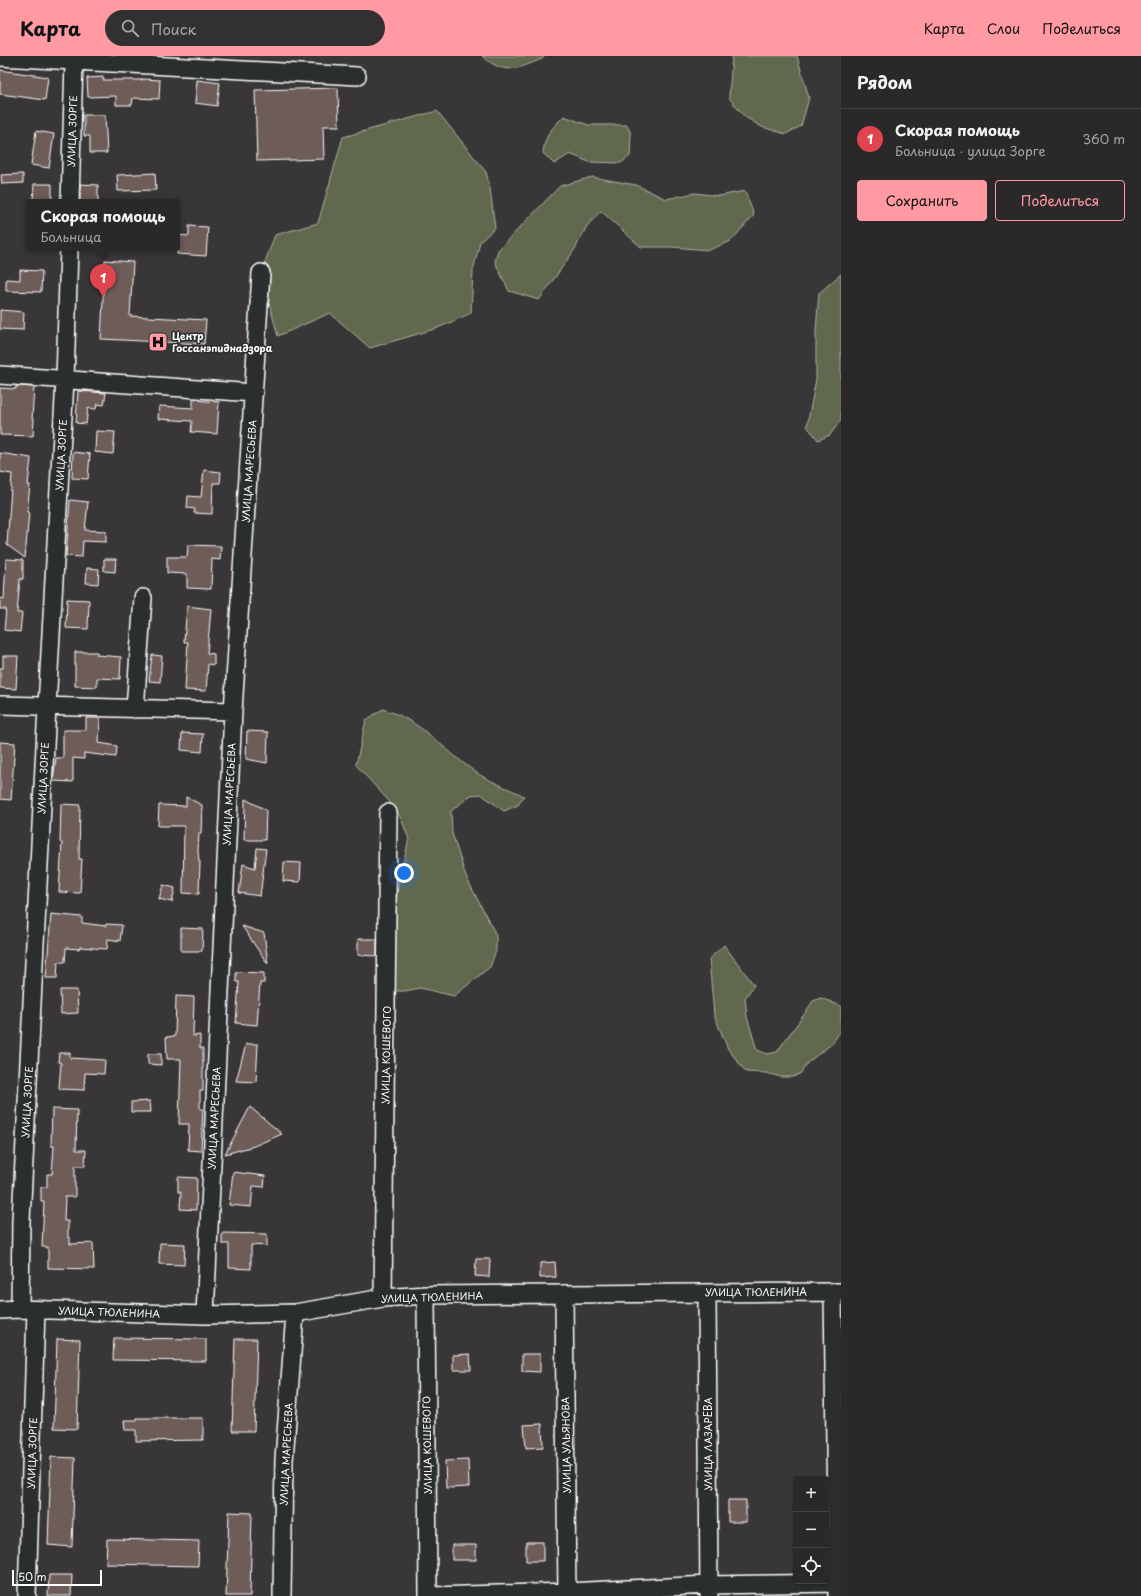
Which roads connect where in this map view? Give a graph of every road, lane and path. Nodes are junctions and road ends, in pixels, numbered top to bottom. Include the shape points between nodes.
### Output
1 (0, 57) edge
2 (74, 61) junction
3 (357, 76) dead end
4 (70, 199) edge
5 (69, 251) edge
6 (261, 273) dead end
7 (0, 375) edge
8 (65, 380) junction
9 (254, 393) junction
10 (143, 598) dead end
11 (0, 705) edge
12 (47, 706) junction
13 (135, 709) junction
14 (233, 711) junction
15 (388, 812) dead end
16 (837, 1292) edge
17 (707, 1293) junction
18 (564, 1294) junction
19 (426, 1295) junction
20 (383, 1298) junction
21 (28, 1309) junction
22 (0, 1310) edge
23 (295, 1313) junction
24 (205, 1315) junction
25 (838, 1587) edge
26 (709, 1591) edge
27 (568, 1594) edge
28 (27, 1596) edge
29 (282, 1596) edge
30 (428, 1596) edge
31 (432, 1596) edge

1 - 2 street
2 - 3 street
2 - 4 street, УЛИЦА ЗОРГЕ
5 - 8 street, УЛИЦА ЗОРГЕ
6 - 9 street, УЛИЦА МАРЕСЬЕВА
7 - 8 street
8 - 9 street
8 - 12 street, УЛИЦА ЗОРГЕ
9 - 14 street, УЛИЦА МАРЕСЬЕВА
10 - 13 street
11 - 12 street
12 - 13 street
12 - 21 street, УЛИЦА ЗОРГЕ via 21,1220
13 - 14 street
14 - 24 street, УЛИЦА МАРЕСЬЕВА
15 - 20 street, УЛИЦА КОШЕВОГО
16 - 17 street, УЛИЦА ТЮЛЕНИНА
16 - 25 street
17 - 18 street, УЛИЦА ТЮЛЕНИНА
17 - 26 street, УЛИЦА ЛАЗАРЕВА
18 - 19 street, УЛИЦА ТЮЛЕНИНА
18 - 27 street, УЛИЦА УЛЬЯНОВА
19 - 20 street, УЛИЦА ТЮЛЕНИНА
19 - 30 street, УЛИЦА КОШЕВОГО
20 - 23 street, УЛИЦА ТЮЛЕНИНА
21 - 22 street, УЛИЦА ТЮЛЕНИНА
21 - 24 street, УЛИЦА ТЮЛЕНИНА
21 - 28 street, УЛИЦА ЗОРГЕ
23 - 24 street, УЛИЦА ТЮЛЕНИНА
23 - 29 street, УЛИЦА МАРЕСЬЕВА via 284,1460
25 - 26 street
26 - 27 street
27 - 31 street

